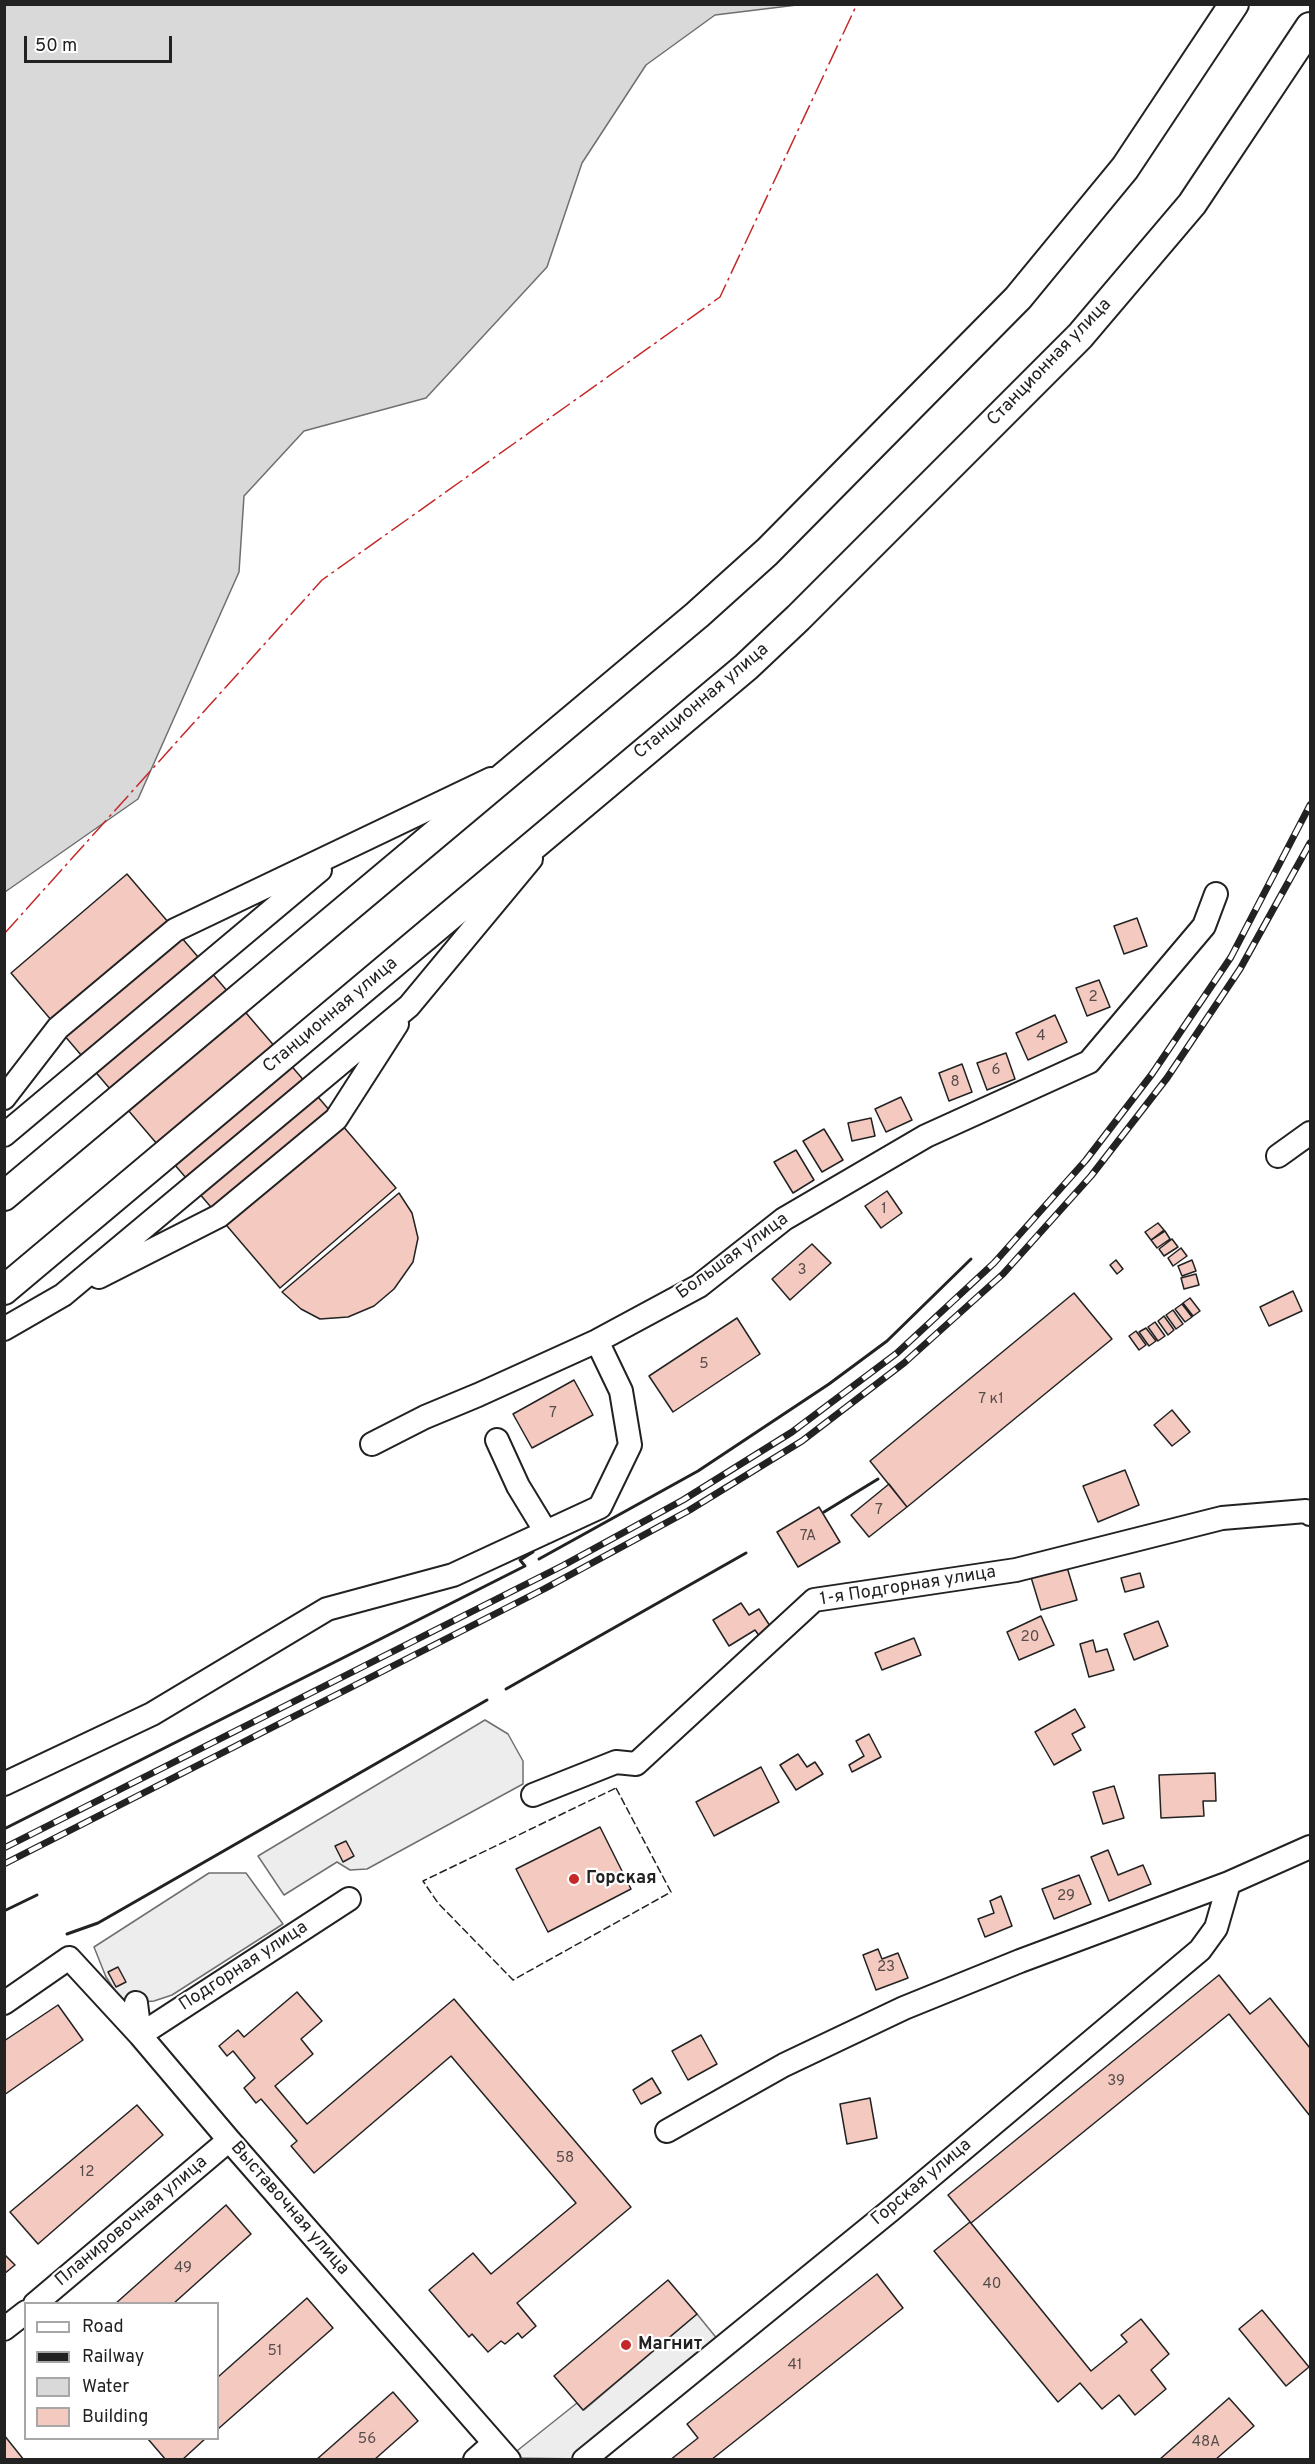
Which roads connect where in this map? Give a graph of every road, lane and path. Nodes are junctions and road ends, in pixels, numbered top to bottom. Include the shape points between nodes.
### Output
1 (1234, 4) edge
2 (1311, 27) edge
3 (517, 766) junction
4 (565, 818) junction
5 (346, 848) junction
6 (1216, 894) dead end
7 (409, 1006) junction
8 (4, 1098) edge
9 (1311, 1132) edge
10 (4, 1135) edge
11 (1278, 1156) dead end
12 (4, 1196) edge
13 (4, 1290) edge
14 (63, 1295) junction
15 (4, 1329) edge
16 (597, 1341) junction
17 (497, 1440) dead end
18 (372, 1444) dead end
19 (1311, 1514) edge
20 (546, 1532) junction
21 (4, 1784) edge
22 (533, 1795) dead end
23 (1311, 1847) edge
24 (1229, 1883) junction
25 (349, 1899) dead end
26 (4, 2003) edge
27 (136, 2003) dead end
28 (140, 2035) junction
29 (667, 2131) dead end
30 (229, 2140) junction
31 (37, 2302) edge
32 (24, 2314) edge
33 (4, 2329) edge
34 (502, 2451) edge
35 (475, 2460) edge
36 (584, 2460) edge

1 - 3 main road via 1125,168 1018,298 767,552
2 - 4 main road, Станционная улица via 1192,204 1080,336 755,658
3 - 5 street
3 - 12 main road
4 - 7 street
4 - 13 main road, Станционная улица
5 - 8 street via 175,930 58,1028
5 - 10 street
6 - 16 street, Большая улица via 1204,926 1089,1062 926,1136 784,1219 699,1286
7 - 14 street
7 - 14 street via 336,1119 219,1216
9 - 11 street
14 - 15 street
16 - 18 street, Большая улица
16 - 20 street via 621,1390 630,1445 600,1508
17 - 20 street via 518,1486
19 - 22 street, 1-я Подгорная улица via 1306,1511 1222,1518 1016,1570 814,1600 636,1764 616,1762
20 - 21 street via 453,1575 327,1609 152,1714
23 - 24 street
24 - 29 street via 904,2008 784,2065
24 - 36 street, Горская улица via 1216,1928 1200,1950 891,2210
25 - 28 street, Подгорная улица
26 - 28 street, Выставочная улица via 69,1958
27 - 28 street
28 - 30 street, Выставочная улица
30 - 31 street, Планировочная улица
30 - 34 street, Выставочная улица
32 - 33 street
34 - 35 street

